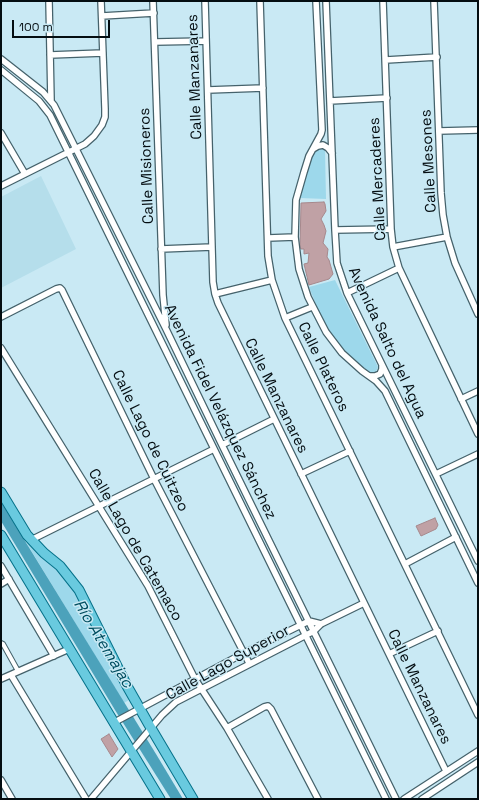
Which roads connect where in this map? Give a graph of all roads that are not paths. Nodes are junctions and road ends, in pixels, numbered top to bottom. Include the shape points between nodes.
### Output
1 (49, 1) edge
2 (101, 1) edge
3 (153, 1) edge
4 (205, 1) edge
5 (260, 1) edge
6 (316, 1) edge
7 (326, 1) edge
8 (383, 1) edge
9 (434, 1) edge
10 (154, 13) junction
11 (102, 16) junction
12 (317, 28) junction
13 (327, 28) junction
14 (206, 41) junction
15 (155, 42) junction
16 (103, 53) junction
17 (50, 55) junction
18 (437, 57) junction
19 (1, 59) edge
20 (386, 60) junction
21 (1, 70) edge
22 (263, 88) junction
23 (208, 90) junction
24 (387, 98) junction
25 (51, 100) junction
26 (330, 101) junction
27 (478, 130) edge
28 (439, 131) junction
29 (1, 133) edge
30 (76, 149) junction
31 (313, 149) junction
32 (68, 153) junction
33 (332, 156) junction
34 (25, 174) junction
35 (1, 186) edge
36 (391, 229) junction
37 (334, 230) junction
38 (295, 237) junction
39 (447, 237) junction
40 (268, 238) junction
41 (212, 246) junction
42 (393, 247) junction
43 (161, 249) junction
44 (398, 268) junction
45 (272, 280) junction
46 (347, 293) junction
47 (215, 294) junction
48 (312, 307) junction
49 (478, 314) edge
50 (1, 316) edge
51 (285, 318) junction
52 (166, 329) junction
53 (1, 348) edge
54 (381, 362) junction
55 (370, 376) junction
56 (478, 391) edge
57 (461, 399) junction
58 (206, 412) junction
59 (198, 416) junction
60 (274, 419) junction
61 (478, 434) edge
62 (222, 445) junction
63 (214, 449) junction
64 (424, 449) junction
65 (350, 451) junction
66 (415, 454) junction
67 (478, 454) edge
68 (301, 474) junction
69 (436, 474) junction
70 (154, 479) junction
71 (1, 492) edge
72 (99, 506) junction
73 (1, 535) edge
74 (456, 537) junction
75 (31, 540) junction
76 (478, 561) edge
77 (405, 564) junction
78 (1, 566) edge
79 (9, 579) junction
80 (478, 583) edge
81 (1, 584) edge
82 (292, 586) junction
83 (283, 590) junction
84 (364, 603) junction
85 (309, 621) junction
86 (320, 624) junction
87 (300, 625) junction
88 (314, 631) junction
89 (438, 631) junction
90 (305, 635) junction
91 (1, 643) edge
92 (69, 649) junction
93 (244, 653) junction
94 (389, 654) junction
95 (54, 656) junction
96 (250, 663) junction
97 (18, 671) junction
98 (11, 675) junction
99 (1, 679) edge
100 (195, 679) junction
101 (201, 688) junction
102 (347, 698) junction
103 (339, 702) junction
104 (138, 710) junction
105 (478, 715) edge
106 (116, 722) junction
107 (227, 728) junction
108 (149, 731) junction
109 (132, 750) junction
110 (478, 751) edge
111 (478, 762) edge
112 (446, 771) junction
113 (1, 780) edge
114 (12, 799) edge
115 (86, 799) edge
116 (91, 799) edge
117 (160, 799) edge
118 (193, 799) edge
119 (268, 799) edge
120 (318, 799) edge
121 (386, 799) edge
122 (396, 799) edge
123 (404, 799) edge
124 (422, 799) edge

1 - 17 street
2 - 11 street
3 - 10 street, Calle Misioneros
4 - 14 street, Calle Manzanares
5 - 22 street, Calle Plateros
6 - 12 street, Avenida Salto del Agua
7 - 13 street, Avenida Salto del Agua
8 - 20 street, Calle Mercaderes
9 - 18 street, Calle Mesones
10 - 11 street
10 - 15 street, Calle Misioneros
11 - 16 street
12 - 13 street
12 - 31 street, Avenida Salto del Agua via 322,130
13 - 26 street, Avenida Salto del Agua
14 - 15 street
14 - 23 street, Calle Manzanares
15 - 43 street, Calle Misioneros
16 - 17 street
16 - 30 street via 105,117 94,136
17 - 25 street
18 - 20 street
18 - 28 street, Calle Mesones
19 - 25 street, Avenida Fidel Velázquez Sánchez
20 - 24 street, Calle Mercaderes
21 - 32 street, Avenida Fidel Velázquez Sánchez via 45,108
22 - 23 street
22 - 40 street, Calle Plateros
23 - 41 street, Calle Manzanares
24 - 26 street
24 - 36 street, Calle Mercaderes
25 - 30 street, Avenida Fidel Velázquez Sánchez
26 - 33 street, Avenida Salto del Agua
27 - 28 street
28 - 39 street, Calle Mesones via 441,193
29 - 34 street
30 - 32 street
30 - 52 street, Avenida Fidel Velázquez Sánchez
31 - 33 street via 326,146
31 - 38 street, Avenida Salto del Agua via 296,200
32 - 34 street
32 - 59 street, Avenida Fidel Velázquez Sánchez
33 - 37 street, Avenida Salto del Agua
34 - 35 street
36 - 37 street
36 - 42 street, Calle Mercaderes
37 - 46 street, Avenida Salto del Agua via 337,263
38 - 40 street
38 - 48 street, Avenida Salto del Agua via 299,269
39 - 42 street
39 - 49 street, Calle Mesones via 455,263
40 - 45 street, Calle Plateros
41 - 43 street
41 - 47 street, Calle Manzanares
42 - 44 street, Calle Mercaderes
43 - 52 street, Calle Misioneros
44 - 46 street
44 - 57 street, Calle Mercaderes
45 - 47 street
45 - 51 street, Calle Plateros
46 - 54 street, Avenida Salto del Agua
47 - 60 street, Calle Manzanares
48 - 51 street
48 - 55 street, Avenida Salto del Agua via 335,344
50 - 70 street, Calle Lago de Cuitzeo via 56,289 62,290
51 - 65 street, Calle Plateros
52 - 58 street, Avenida Fidel Velázquez Sánchez
53 - 72 street, Calle Lago de Catemaco
54 - 55 street via 381,372
54 - 64 street, Avenida Salto del Agua
55 - 66 street, Avenida Salto del Agua via 385,391
56 - 57 street
57 - 61 street, Calle Mercaderes
58 - 59 street
58 - 62 street, Avenida Fidel Velázquez Sánchez
59 - 63 street, Avenida Fidel Velázquez Sánchez
60 - 62 street
60 - 68 street, Calle Manzanares
62 - 82 street, Avenida Fidel Velázquez Sánchez
63 - 70 street
63 - 83 street, Avenida Fidel Velázquez Sánchez
64 - 66 street
64 - 69 street, Avenida Salto del Agua
65 - 68 street
65 - 77 street, Calle Plateros
66 - 74 street, Avenida Salto del Agua
67 - 69 street
68 - 84 street, Calle Manzanares
69 - 76 street, Avenida Salto del Agua
70 - 72 street
70 - 93 street, Calle Lago de Cuitzeo
71 - 75 main road
72 - 75 street
72 - 100 street, Calle Lago de Catemaco via 148,586
73 - 92 main road
74 - 77 street
74 - 80 street, Avenida Salto del Agua
75 - 104 main road via 60,566 79,590
77 - 89 street, Calle Plateros
78 - 79 street
79 - 81 street
79 - 95 street
82 - 83 street
82 - 85 street, Avenida Fidel Velázquez Sánchez
83 - 87 street, Avenida Fidel Velázquez Sánchez
84 - 86 street, Calle Lago Superior
84 - 94 street, Calle Manzanares
85 - 86 street, Calle Lago Superior
85 - 87 street, Calle Lago Superior
85 - 88 street, Avenida Fidel Velázquez Sánchez
86 - 88 street, Calle Lago Superior
87 - 90 street, Avenida Fidel Velázquez Sánchez
87 - 93 street, Calle Lago Superior
88 - 90 street, Calle Lago Superior
88 - 102 street, Avenida Fidel Velázquez Sánchez
89 - 94 street
89 - 105 street, Calle Plateros
90 - 96 street, Calle Lago Superior
90 - 103 street, Avenida Fidel Velázquez Sánchez
91 - 97 street
92 - 95 street
92 - 106 main road
93 - 96 street, Calle Lago de Cuitzeo
93 - 100 street, Calle Lago Superior
94 - 112 street, Calle Manzanares
95 - 97 street
96 - 101 street, Calle Lago Superior
97 - 98 street
98 - 99 street
98 - 115 street
100 - 101 street, Calle Lago de Catemaco
100 - 104 street, Calle Lago Superior
101 - 107 street, Calle Lago de Catemaco
101 - 108 street, Calle Lago Superior via 176,702
102 - 103 street
102 - 122 street, Avenida Fidel Velázquez Sánchez
103 - 121 street, Avenida Fidel Velázquez Sánchez
104 - 106 street, Calle Lago Superior
104 - 108 main road
106 - 109 main road
107 - 119 street, Calle Lago de Catemaco
107 - 120 street via 264,707 271,708
108 - 109 street, Calle Lago Superior
108 - 118 main road
109 - 116 street
109 - 117 main road
110 - 112 street
111 - 124 street
112 - 123 street
113 - 114 street

